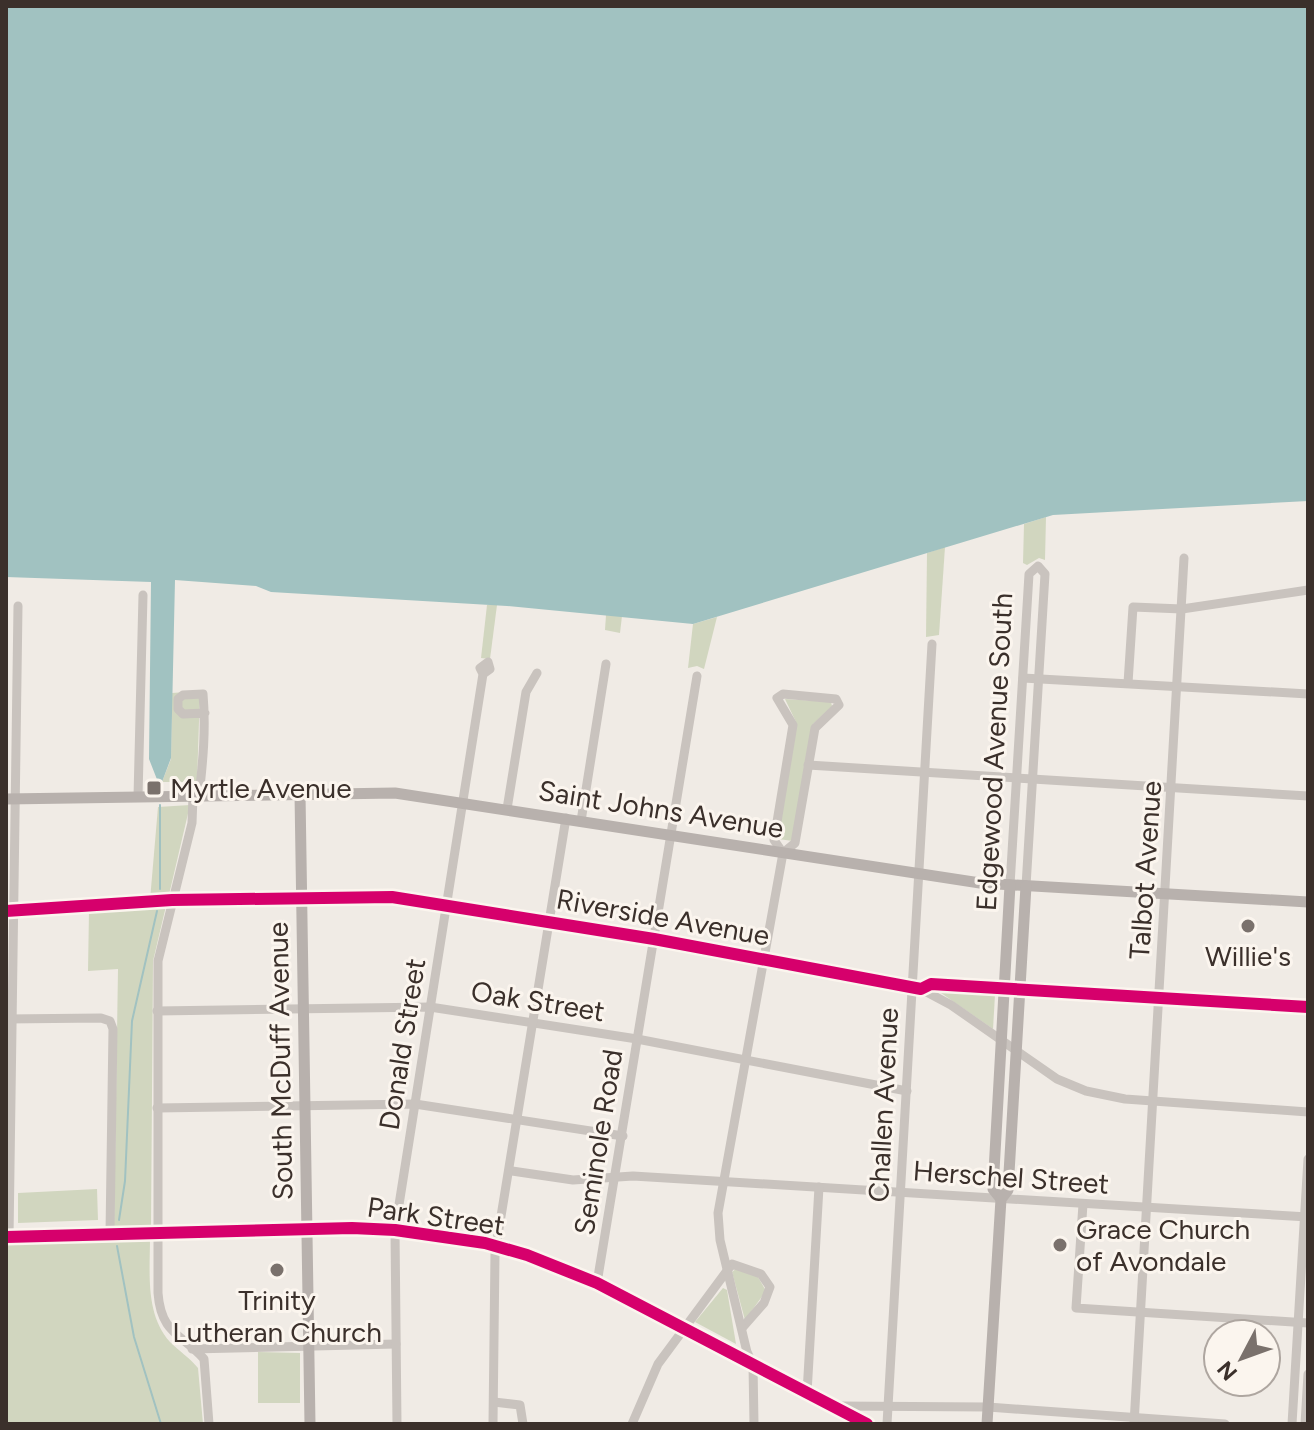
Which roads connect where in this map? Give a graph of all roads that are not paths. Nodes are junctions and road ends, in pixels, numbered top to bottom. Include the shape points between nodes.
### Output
1 (1184, 558) dead end
2 (1308, 590) edge
3 (143, 595) dead end
4 (18, 606) dead end
5 (1182, 609) junction
6 (932, 644) dead end
7 (606, 664) dead end
8 (537, 673) dead end
9 (483, 674) dead end
10 (697, 676) dead end
11 (1023, 678) junction
12 (1039, 678) junction
13 (1128, 683) junction
14 (1178, 687) junction
15 (1308, 694) edge
16 (205, 713) dead end
17 (808, 765) junction
18 (925, 773) junction
19 (1017, 780) junction
20 (1033, 781) junction
21 (1172, 788) junction
22 (300, 794) junction
23 (196, 796) junction
24 (1308, 796) edge
25 (138, 797) junction
26 (10, 799) edge
27 (462, 802) junction
28 (507, 809) junction
29 (566, 818) junction
30 (581, 821) junction
31 (671, 835) junction
32 (783, 853) junction
33 (919, 874) junction
34 (1010, 885) junction
35 (1026, 886) junction
36 (1165, 894) junction
37 (302, 898) junction
38 (172, 900) junction
39 (1308, 902) edge
40 (446, 905) junction
41 (9, 911) edge
42 (550, 921) junction
43 (654, 939) junction
44 (763, 960) junction
45 (917, 988) junction
46 (1005, 990) junction
47 (1020, 990) junction
48 (1159, 999) junction
49 (430, 1007) junction
50 (1308, 1007) edge
51 (303, 1008) junction
52 (157, 1011) junction
53 (8, 1019) edge
54 (534, 1022) junction
55 (637, 1039) junction
56 (1002, 1041) junction
57 (1017, 1052) junction
58 (744, 1060) junction
59 (907, 1091) junction
60 (1153, 1101) junction
61 (415, 1104) junction
62 (304, 1106) junction
63 (157, 1108) junction
64 (1308, 1112) edge
65 (518, 1121) junction
66 (623, 1136) junction
67 (1308, 1159) edge
68 (512, 1171) junction
69 (616, 1177) junction
70 (722, 1182) junction
71 (819, 1187) junction
72 (900, 1192) junction
73 (1001, 1199) junction
74 (1083, 1204) junction
75 (1146, 1208) junction
76 (1306, 1217) edge
77 (307, 1228) junction
78 (395, 1230) junction
79 (157, 1231) junction
80 (110, 1233) junction
81 (8, 1237) edge
82 (498, 1246) junction
83 (728, 1269) junction
84 (597, 1283) junction
85 (1140, 1312) junction
86 (1303, 1322) edge
87 (685, 1328) junction
88 (742, 1328) junction
89 (396, 1344) junction
90 (308, 1345) junction
91 (192, 1349) junction
92 (753, 1365) junction
93 (1308, 1374) edge
94 (807, 1393) junction
95 (494, 1402) junction
96 (888, 1404) junction
97 (832, 1406) junction
98 (988, 1407) junction
99 (1134, 1421) edge
100 (634, 1423) edge
101 (209, 1424) edge
102 (310, 1424) edge
103 (397, 1424) edge
104 (493, 1424) edge
105 (523, 1424) edge
106 (754, 1424) edge
107 (867, 1424) edge
108 (887, 1424) edge
109 (987, 1424) edge
110 (1225, 1424) edge
111 (1292, 1424) edge
112 (1305, 1424) edge

1 - 5 street, Talbot Avenue
2 - 5 street
3 - 25 street
4 - 26 street
5 - 13 street via 1133,607
5 - 14 street, Talbot Avenue
6 - 18 street, Challen Avenue
7 - 30 street
8 - 28 street via 526,692
9 - 27 street, Donald Street
10 - 31 street, Seminole Road
11 - 12 street
11 - 12 street, Edgewood Avenue South via 1029,574 1038,566 1045,574
11 - 19 street, Edgewood Avenue South
12 - 13 street
12 - 20 street, Edgewood Avenue South
13 - 14 street
14 - 15 street
14 - 21 street, Talbot Avenue
16 - 23 street
17 - 18 street
17 - 32 street via 795,843
17 - 32 street via 815,728 839,705 825,695 783,694 777,698 793,725 774,840
18 - 19 street
18 - 33 street, Challen Avenue
19 - 20 street
19 - 34 street, Edgewood Avenue South
20 - 21 street
20 - 35 street, Edgewood Avenue South
21 - 24 street
21 - 36 street, Talbot Avenue
22 - 23 main road, Saint Johns Avenue
22 - 27 main road, Saint Johns Avenue via 395,793
22 - 37 main road, South McDuff Avenue
23 - 25 main road, Saint Johns Avenue
23 - 38 street
25 - 26 main road, Saint Johns Avenue
26 - 41 street
27 - 28 main road, Saint Johns Avenue
27 - 40 street, Donald Street
28 - 29 main road, Saint Johns Avenue
29 - 30 main road, Saint Johns Avenue
29 - 42 street
30 - 31 main road, Saint Johns Avenue
31 - 32 main road, Saint Johns Avenue
31 - 43 street, Seminole Road
32 - 33 main road, Saint Johns Avenue
32 - 44 street
33 - 34 main road, Saint Johns Avenue
33 - 45 street, Challen Avenue
34 - 35 main road, Saint Johns Avenue
34 - 46 main road, Edgewood Avenue South
35 - 36 main road, Saint Johns Avenue
35 - 47 main road, Edgewood Avenue South
36 - 39 main road, Saint Johns Avenue
36 - 48 street, Talbot Avenue
37 - 38 street, Riverside Avenue
37 - 40 street, Riverside Avenue via 392,897
37 - 51 main road, South McDuff Avenue
38 - 41 street, Riverside Avenue
38 - 52 street via 158,961
40 - 42 street, Riverside Avenue
40 - 49 street, Donald Street
41 - 53 street
42 - 43 street, Riverside Avenue
42 - 54 street
43 - 44 street, Riverside Avenue
43 - 55 street, Seminole Road
44 - 45 street, Riverside Avenue
44 - 58 street
45 - 46 street, Riverside Avenue via 931,984
45 - 56 street
45 - 59 street, Challen Avenue
46 - 47 street, Riverside Avenue
46 - 56 main road, Edgewood Avenue South
47 - 48 street, Riverside Avenue
47 - 57 main road, Edgewood Avenue South
48 - 50 street, Riverside Avenue
48 - 60 street, Talbot Avenue
49 - 51 street, Oak Street
49 - 54 street, Oak Street
49 - 61 street, Donald Street
51 - 52 street, Oak Street
51 - 62 main road, South McDuff Avenue
52 - 63 street
53 - 80 street via 110,1021
53 - 81 street
54 - 55 street, Oak Street
54 - 65 street
55 - 58 street, Oak Street
55 - 66 street, Seminole Road
56 - 57 street
56 - 73 main road, Edgewood Avenue South via 993,1189
57 - 60 street via 1086,1091
57 - 73 main road, Edgewood Avenue South via 1008,1190
58 - 59 street, Oak Street
58 - 70 street
59 - 72 street, Challen Avenue
60 - 64 street
60 - 75 street, Talbot Avenue
61 - 62 street
61 - 65 street
61 - 78 street, Donald Street
62 - 63 street
62 - 77 main road, South McDuff Avenue
63 - 79 street
65 - 66 street
65 - 68 street
66 - 69 street, Seminole Road
67 - 76 street
68 - 69 street, Herschel Street via 573,1180
68 - 82 street
69 - 70 street, Herschel Street
69 - 84 street, Seminole Road
70 - 71 street, Herschel Street
70 - 83 street via 718,1229
71 - 72 street, Herschel Street
71 - 94 street
72 - 73 street, Herschel Street
72 - 96 street, Challen Avenue
73 - 74 street, Herschel Street
73 - 98 main road, Edgewood Avenue South
74 - 75 street, Herschel Street
74 - 85 street via 1076,1308
75 - 76 street, Herschel Street
75 - 85 street, Talbot Avenue
76 - 86 street
77 - 78 street, Park Street
77 - 79 street, Park Street
77 - 90 main road, South McDuff Avenue
78 - 82 street, Park Street
78 - 89 street, Donald Street
79 - 80 street, Park Street
79 - 91 street via 160,1310 172,1333
80 - 81 street, Park Street
82 - 84 street, Park Street
82 - 95 street
83 - 87 street
83 - 88 street
83 - 88 street via 739,1265 761,1274 770,1287 764,1303
84 - 87 street, Park Street
85 - 86 street
85 - 99 street, Talbot Avenue
86 - 111 street
87 - 92 street, Park Street
87 - 100 street via 658,1364
88 - 92 street
89 - 90 street
89 - 103 street, Donald Street
90 - 91 street
90 - 102 main road, South McDuff Avenue
91 - 101 street via 206,1366
92 - 94 street, Park Street
92 - 106 street
93 - 112 street
94 - 97 street, Park Street
95 - 104 street
95 - 105 street via 520,1405
96 - 97 street
96 - 98 street
96 - 108 street, Challen Avenue
97 - 107 street, Park Street
98 - 99 street
98 - 109 main road, Edgewood Avenue South
99 - 110 street

